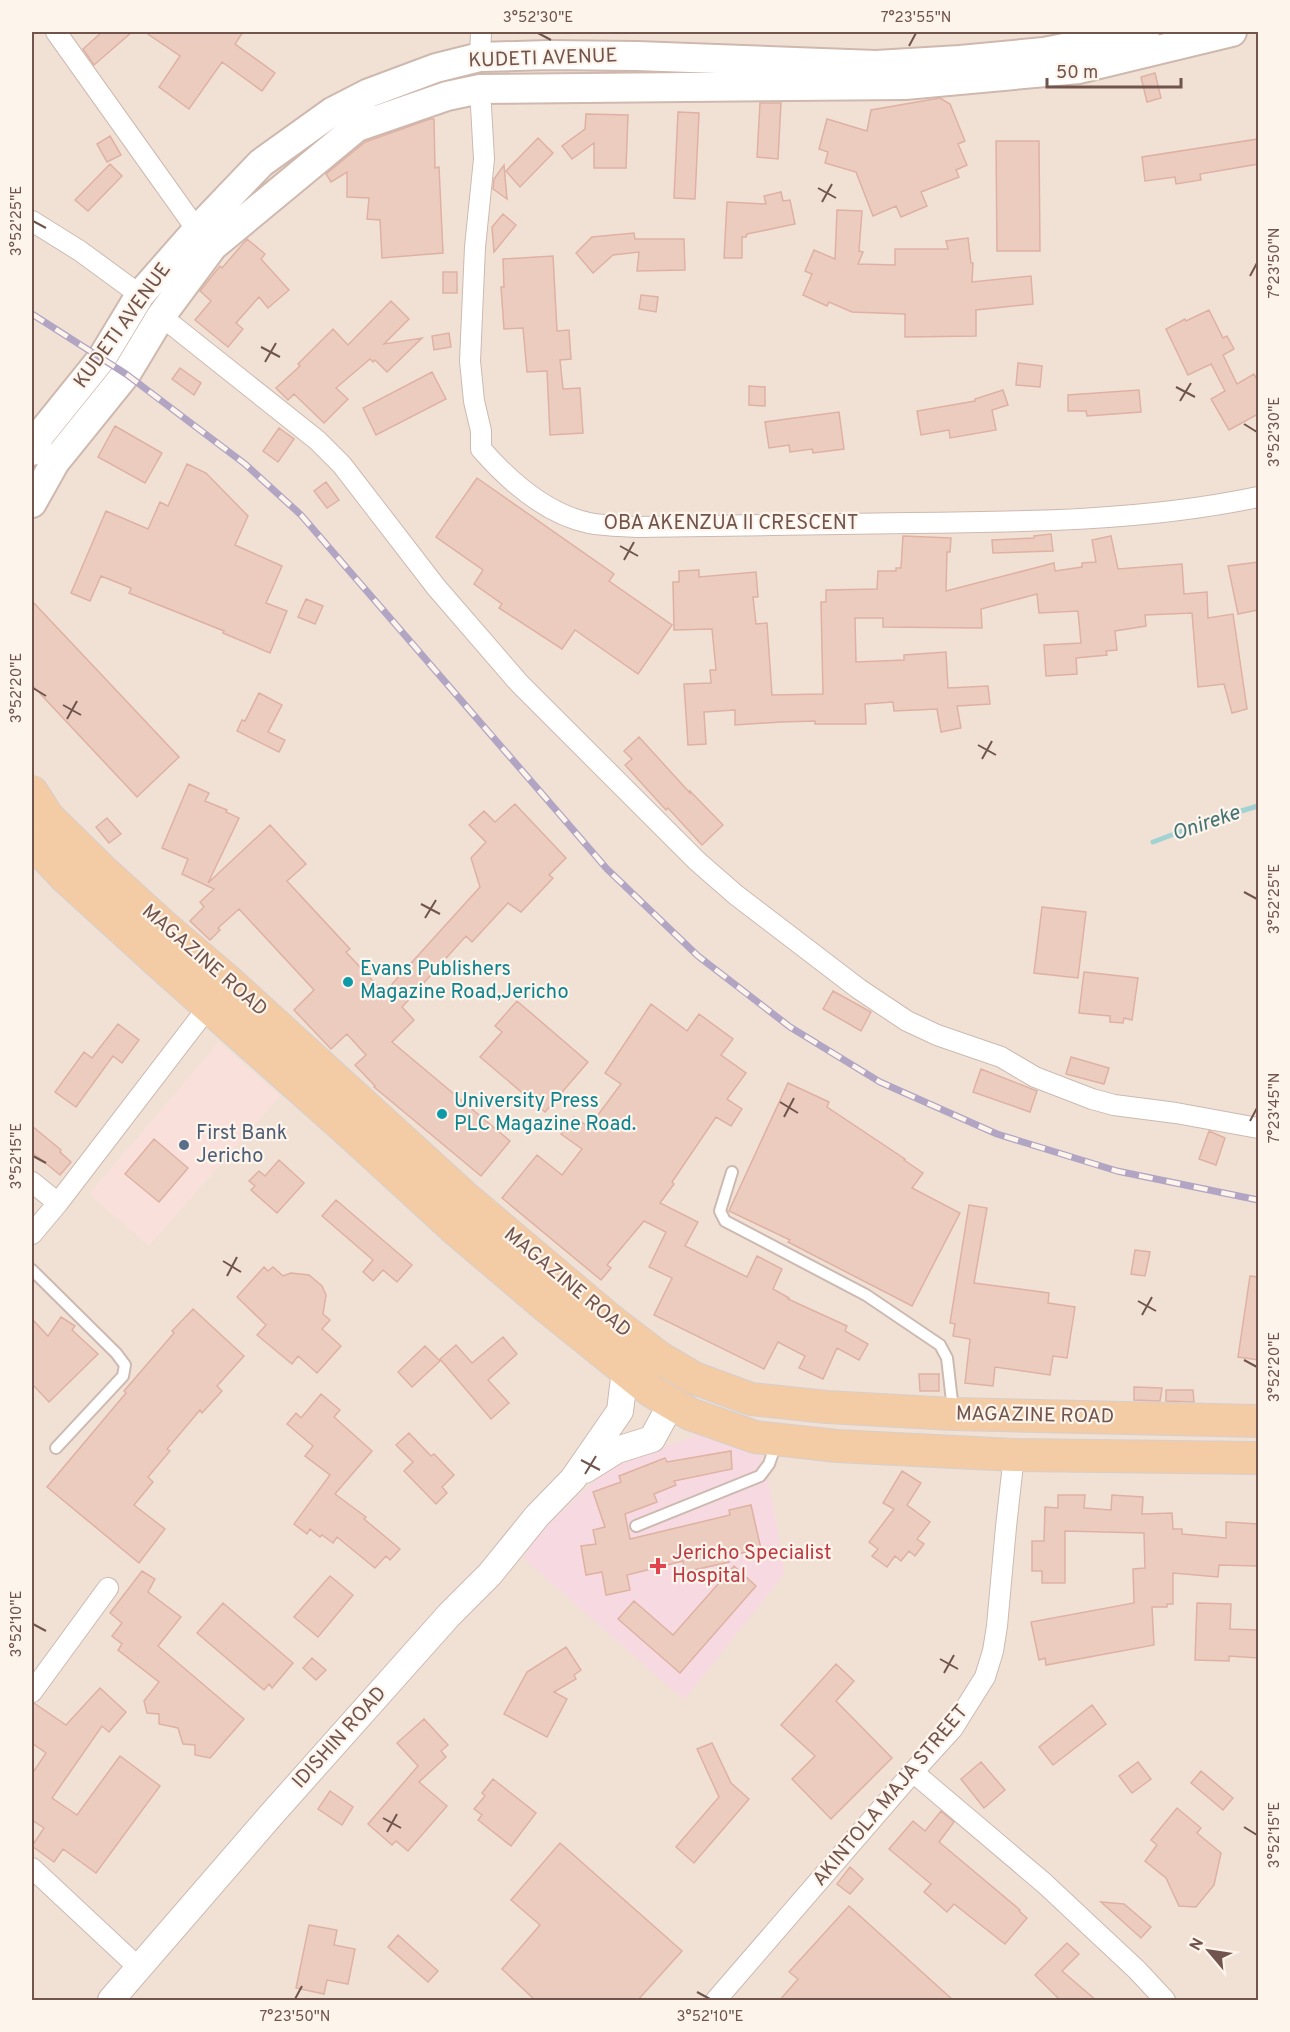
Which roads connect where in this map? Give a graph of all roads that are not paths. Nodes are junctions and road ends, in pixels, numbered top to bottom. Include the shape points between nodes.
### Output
1 (56, 32) edge
2 (1145, 32) edge
3 (1232, 32) edge
4 (481, 44) edge
5 (480, 89) junction
6 (32, 221) edge
7 (197, 230) junction
8 (140, 296) junction
9 (161, 316) junction
10 (32, 451) edge
11 (1258, 497) edge
12 (32, 503) edge
13 (32, 792) edge
14 (32, 842) edge
15 (228, 982) junction
16 (208, 1006) junction
17 (1258, 1128) edge
18 (732, 1172) dead end
19 (32, 1182) edge
20 (58, 1203) junction
21 (32, 1234) edge
22 (32, 1270) edge
23 (625, 1370) junction
24 (670, 1404) junction
25 (953, 1414) junction
26 (1258, 1421) edge
27 (777, 1440) junction
28 (56, 1448) dead end
29 (1014, 1455) junction
30 (1258, 1458) edge
31 (573, 1479) junction
32 (636, 1526) dead end
33 (108, 1588) dead end
34 (32, 1692) edge
35 (913, 1772) junction
36 (32, 1868) edge
37 (139, 1968) junction
38 (111, 2001) edge
39 (716, 2001) edge
40 (1165, 2001) edge

1 - 7 street
2 - 4 main road, KUDETI AVENUE via 1004,57 876,65 549,55
3 - 5 main road, KUDETI AVENUE via 1078,69 905,85
4 - 7 main road, KUDETI AVENUE via 436,68 369,93 332,112 261,163
5 - 9 main road, KUDETI AVENUE via 447,96 357,127 213,246
5 - 11 street, OBA AKENZUA II CRESCENT via 484,159 470,361 481,449 522,489 555,510 587,522 636,527 982,523 1182,511
6 - 8 street via 80,250
7 - 8 main road, KUDETI AVENUE
8 - 10 main road, KUDETI AVENUE via 102,358 40,435
9 - 12 main road, KUDETI AVENUE via 126,374 56,462
9 - 17 street via 317,440 342,465 436,587 519,683 697,861 858,989 937,1035 1001,1057 1035,1077 1092,1099
13 - 15 main road, MAGAZINE ROAD via 48,817 78,848
14 - 16 main road, MAGAZINE ROAD
15 - 16 street
15 - 25 main road, MAGAZINE ROAD via 466,1198 660,1358 694,1378 751,1398
16 - 20 street
16 - 23 main road, MAGAZINE ROAD via 455,1229
18 - 25 lane via 720,1211 725,1221 866,1295 940,1345 947,1358
19 - 20 street
20 - 21 street
22 - 28 lane via 125,1365 123,1376
23 - 24 main road, MAGAZINE ROAD
23 - 31 street via 620,1411
24 - 27 main road, MAGAZINE ROAD via 736,1432
24 - 31 street via 652,1439 617,1450
25 - 26 main road, MAGAZINE ROAD
27 - 29 main road, MAGAZINE ROAD
27 - 32 lane via 770,1464 760,1476
29 - 30 main road, MAGAZINE ROAD
29 - 35 street, AKINTOLA MAJA STREET via 998,1626 985,1677 953,1728
31 - 37 street, IDISHIN ROAD
33 - 34 street
35 - 39 street, AKINTOLA MAJA STREET
35 - 40 street via 1044,1883
36 - 37 street
37 - 38 street, IDISHIN ROAD

